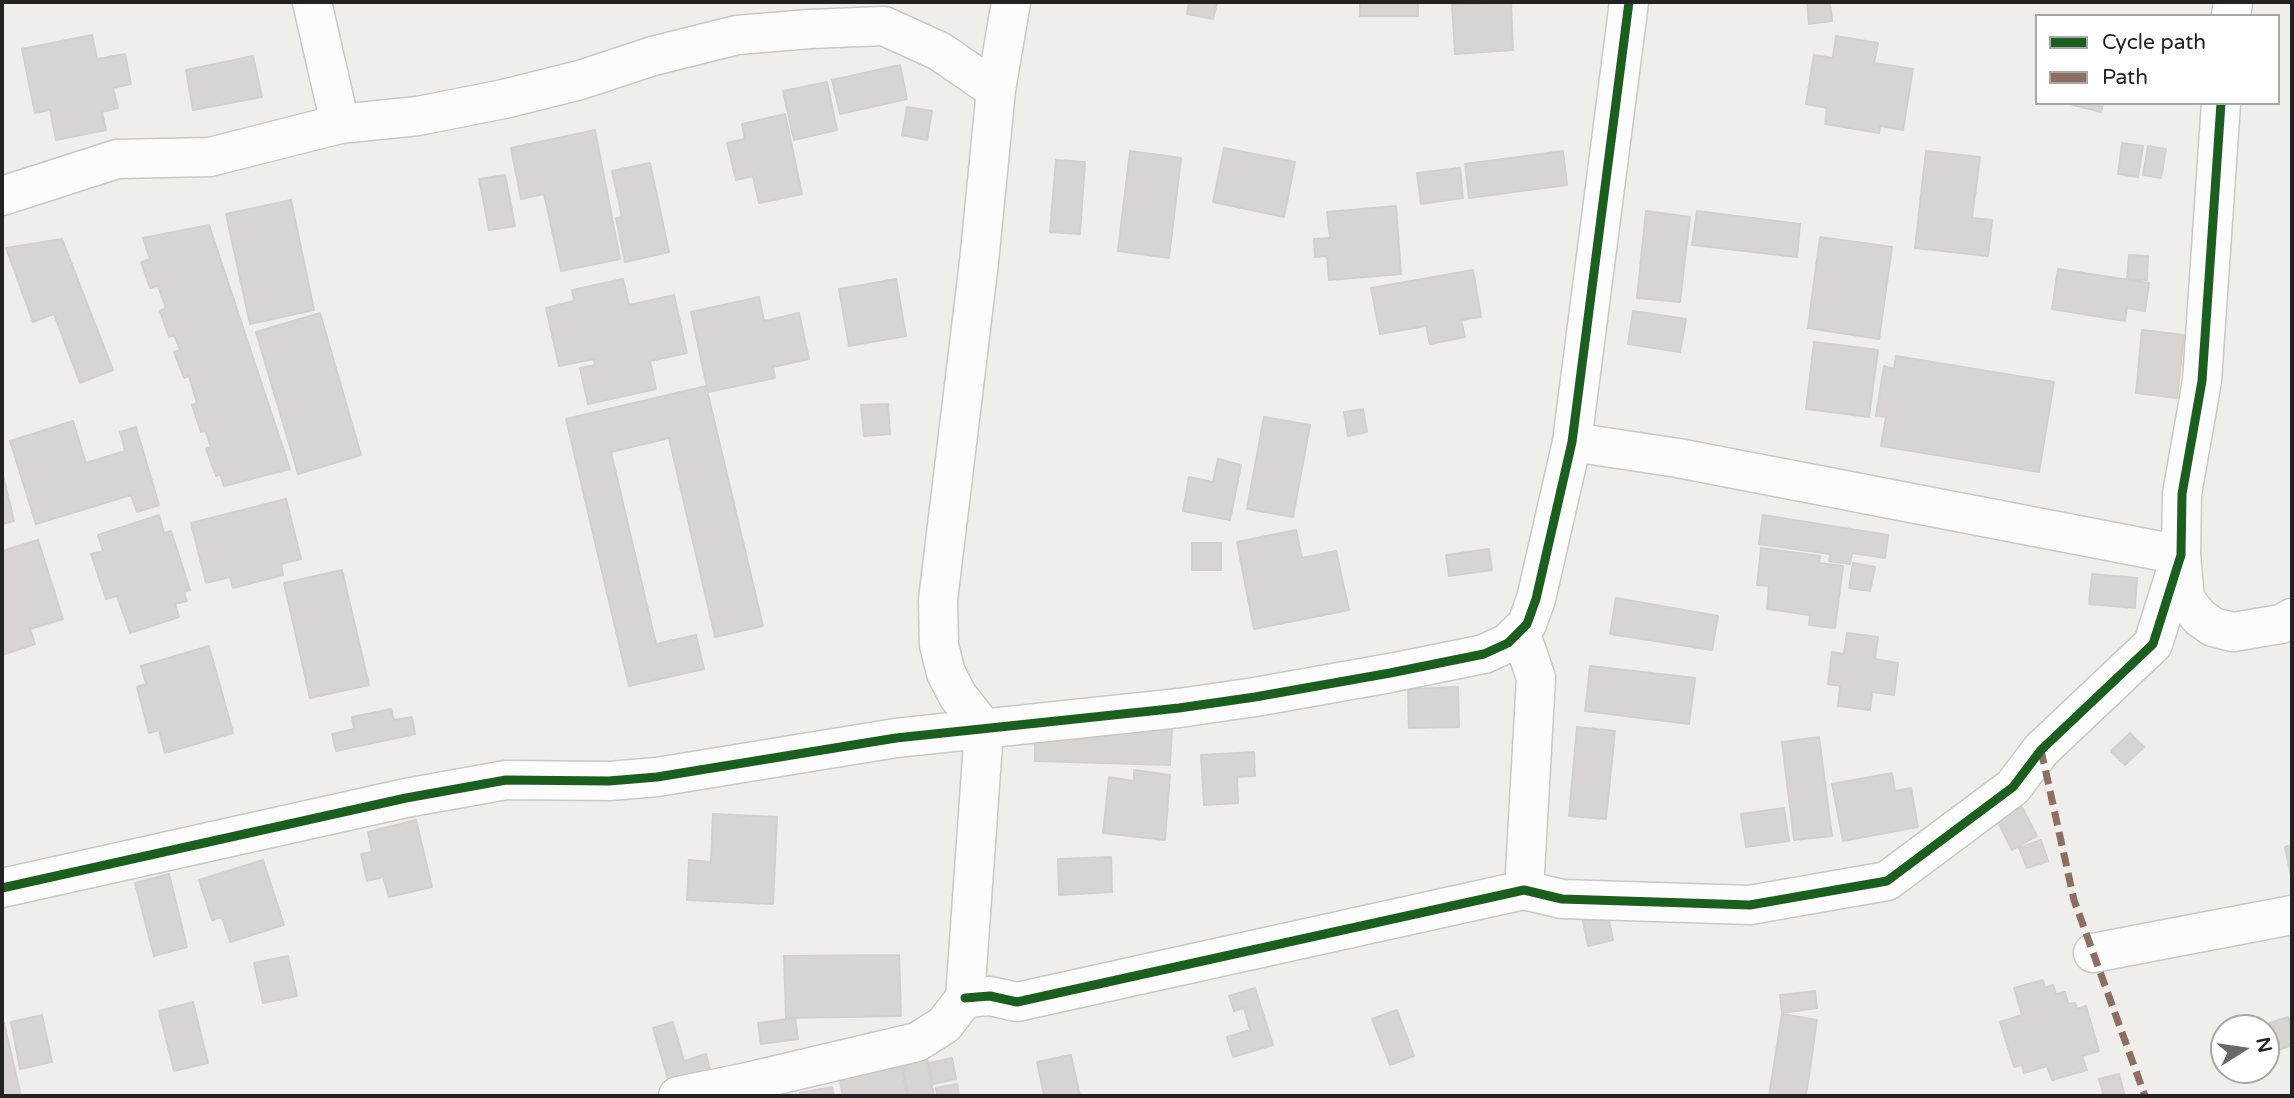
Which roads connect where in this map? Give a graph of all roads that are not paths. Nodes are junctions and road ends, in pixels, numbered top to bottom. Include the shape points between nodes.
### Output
1 (312, 2) edge
2 (1011, 2) edge
3 (1629, 2) edge
4 (996, 90) junction
5 (2221, 105) edge
6 (340, 124) junction
7 (2, 196) edge
8 (1572, 442) junction
9 (2181, 555) junction
10 (2292, 618) edge
11 (1520, 631) junction
12 (984, 729) junction
13 (2, 888) edge
14 (1524, 890) junction
15 (2292, 915) edge
16 (2093, 953) dead end
17 (965, 998) junction
18 (678, 1096) edge

1 - 6 street
2 - 4 street
3 - 8 street
4 - 6 street via 939,51 884,26 810,29 737,35 504,99 418,116
4 - 12 street via 937,600 939,645 946,673
5 - 9 street via 2202,381 2182,494
6 - 7 street via 210,157 117,159
8 - 9 street via 1678,458
8 - 11 street via 1536,599
9 - 10 street via 2185,599 2213,627 2233,632
9 - 14 street via 2153,644 2040,750 2012,787 1887,881 1750,905 1562,899
11 - 12 street via 1508,643 1484,654 1327,685 1179,708
11 - 14 street via 1536,678
12 - 13 street via 896,738 657,777 506,780
12 - 17 street
14 - 17 street via 1017,1002 990,996
15 - 16 street
17 - 18 street via 944,1025 917,1042

